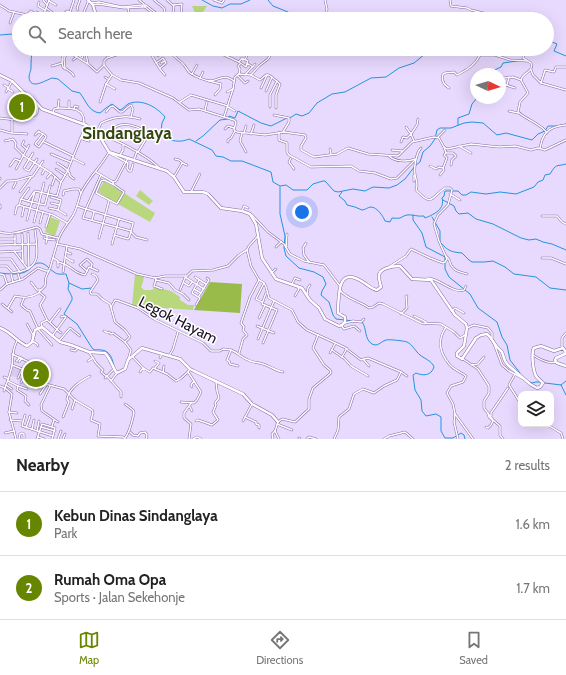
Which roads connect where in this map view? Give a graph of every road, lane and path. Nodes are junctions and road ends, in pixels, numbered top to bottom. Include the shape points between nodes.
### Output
1 (43, 0) edge
2 (49, 0) edge
3 (74, 0) edge
4 (80, 0) edge
5 (88, 0) edge
6 (112, 0) edge
7 (139, 0) edge
8 (154, 0) edge
9 (167, 0) edge
10 (214, 0) edge
11 (224, 0) edge
12 (325, 0) edge
13 (450, 0) edge
14 (39, 2) dead end
15 (99, 2) edge
16 (92, 4) junction
17 (0, 5) edge
18 (47, 5) junction
19 (56, 5) dead end
20 (110, 5) junction
21 (173, 5) junction
22 (144, 6) junction
23 (128, 8) junction
24 (46, 9) junction
25 (78, 10) dead end
26 (14, 12) edge
27 (44, 12) edge
28 (51, 12) edge
29 (70, 12) edge
30 (84, 12) edge
31 (95, 12) edge
32 (130, 12) edge
33 (152, 12) edge
34 (165, 12) edge
35 (172, 12) edge
36 (181, 12) edge
37 (326, 12) edge
38 (480, 12) edge
39 (12, 15) edge
40 (10, 23) dead end
41 (63, 56) edge
42 (64, 56) edge
43 (76, 56) joint
44 (86, 56) edge
45 (113, 56) edge
46 (152, 56) edge
47 (174, 56) edge
48 (227, 56) edge
49 (247, 56) edge
50 (270, 56) edge
51 (480, 56) edge
52 (498, 56) edge
53 (523, 56) edge
54 (242, 58) joint
55 (73, 60) dead end
56 (245, 60) junction
57 (165, 61) junction
58 (527, 61) junction
59 (156, 62) junction
60 (62, 63) junction
61 (162, 63) dead end
62 (239, 63) junction
63 (248, 63) junction
64 (88, 64) junction
65 (255, 64) dead end
66 (104, 65) junction
67 (197, 65) dead end
68 (52, 66) dead end
69 (246, 67) junction
70 (253, 67) junction
71 (566, 67) edge
72 (159, 68) junction
73 (66, 69) junction
74 (251, 70) junction
75 (531, 70) junction
76 (202, 72) dead end
77 (192, 74) junction
78 (0, 75) edge
79 (112, 75) junction
80 (165, 75) dead end
81 (238, 75) junction
82 (246, 75) junction
83 (252, 75) junction
84 (268, 75) junction
85 (74, 76) dead end
86 (105, 77) dead end
87 (508, 77) junction
88 (200, 78) junction
89 (272, 78) junction
90 (108, 79) junction
91 (521, 80) junction
92 (12, 81) junction
93 (209, 81) junction
94 (234, 81) junction
95 (248, 81) dead end
96 (277, 81) junction
97 (542, 83) junction
98 (106, 84) junction
99 (4, 85) dead end
100 (507, 85) junction
101 (261, 88) dead end
102 (449, 88) dead end
103 (515, 88) dead end
104 (8, 89) junction
105 (115, 89) dead end
106 (234, 89) junction
107 (566, 90) edge
108 (266, 91) dead end
109 (6, 92) dead end
110 (13, 92) dead end
111 (227, 92) dead end
112 (215, 95) dead end
113 (59, 100) dead end
114 (69, 101) dead end
115 (100, 102) dead end
116 (180, 102) junction
117 (207, 102) dead end
118 (38, 105) junction
119 (78, 107) dead end
120 (228, 107) junction
121 (270, 107) dead end
122 (58, 108) junction
123 (69, 108) junction
124 (276, 108) dead end
125 (74, 109) junction
126 (205, 110) junction
127 (236, 110) dead end
128 (509, 111) dead end
129 (106, 112) dead end
130 (53, 113) junction
131 (518, 113) junction
132 (274, 115) dead end
133 (131, 117) junction
134 (224, 117) junction
135 (0, 118) edge
136 (140, 119) dead end
137 (418, 119) dead end
138 (12, 120) junction
139 (85, 125) junction
140 (254, 125) dead end
141 (566, 125) edge
142 (246, 126) dead end
143 (234, 128) junction
144 (406, 128) dead end
145 (225, 129) dead end
146 (0, 130) edge
147 (92, 130) junction
148 (445, 130) dead end
149 (235, 131) junction
150 (546, 131) junction
151 (279, 132) junction
152 (283, 132) junction
153 (12, 133) junction
154 (243, 133) junction
155 (27, 134) dead end
156 (43, 134) junction
157 (98, 134) junction
158 (149, 134) junction
159 (252, 134) junction
160 (411, 134) junction
161 (35, 135) dead end
162 (88, 137) dead end
163 (436, 137) junction
164 (80, 138) junction
165 (109, 138) junction
166 (155, 138) dead end
167 (566, 140) edge
168 (5, 141) dead end
169 (24, 141) dead end
170 (89, 141) dead end
171 (414, 141) junction
172 (43, 142) junction
173 (228, 142) dead end
174 (401, 142) dead end
175 (453, 144) dead end
176 (29, 145) dead end
177 (123, 145) junction
178 (459, 146) junction
179 (444, 147) junction
180 (453, 147) junction
181 (421, 148) dead end
182 (540, 148) junction
183 (27, 149) junction
184 (330, 149) dead end
185 (392, 150) dead end
186 (404, 150) junction
187 (138, 152) junction
188 (246, 152) dead end
189 (33, 153) dead end
190 (109, 153) junction
191 (446, 153) junction
192 (471, 153) dead end
193 (51, 154) dead end
194 (331, 154) junction
195 (120, 155) junction
196 (24, 156) junction
197 (389, 156) junction
198 (72, 157) junction
199 (128, 158) junction
200 (292, 158) junction
201 (37, 159) dead end
202 (175, 159) dead end
203 (416, 159) junction
204 (29, 160) junction
205 (134, 160) junction
206 (20, 161) junction
207 (43, 161) dead end
208 (70, 162) junction
209 (126, 162) junction
210 (35, 163) junction
211 (57, 163) dead end
212 (182, 163) junction
213 (84, 164) dead end
214 (133, 164) dead end
215 (186, 165) dead end
216 (451, 165) dead end
217 (10, 166) dead end
218 (40, 166) junction
219 (430, 166) dead end
220 (159, 168) junction
221 (443, 168) junction
222 (45, 169) junction
223 (56, 169) dead end
224 (16, 170) dead end
225 (67, 170) junction
226 (294, 170) dead end
227 (96, 172) dead end
228 (51, 173) junction
229 (42, 174) dead end
230 (200, 174) dead end
231 (65, 175) junction
232 (414, 175) junction
233 (440, 175) dead end
234 (31, 176) junction
235 (101, 176) junction
236 (55, 177) junction
237 (174, 177) junction
238 (47, 178) dead end
239 (5, 179) dead end
240 (74, 179) dead end
241 (414, 181) dead end
242 (6, 182) junction
243 (16, 182) junction
244 (61, 182) junction
245 (113, 182) junction
246 (44, 183) dead end
247 (114, 185) junction
248 (1, 186) edge
249 (13, 188) dead end
250 (28, 188) dead end
251 (20, 192) dead end
252 (34, 192) dead end
253 (42, 192) junction
254 (191, 192) junction
255 (451, 192) junction
256 (48, 194) junction
257 (81, 194) junction
258 (63, 195) dead end
259 (51, 197) dead end
260 (22, 199) junction
261 (109, 200) junction
262 (460, 200) dead end
263 (28, 201) junction
264 (32, 202) junction
265 (51, 203) dead end
266 (38, 204) junction
267 (60, 205) junction
268 (19, 206) junction
269 (77, 206) junction
270 (24, 207) junction
271 (49, 208) dead end
272 (248, 208) dead end
273 (30, 209) junction
274 (86, 209) junction
275 (37, 210) junction
276 (58, 210) junction
277 (242, 211) junction
278 (43, 212) junction
279 (61, 212) junction
280 (95, 212) junction
281 (15, 214) dead end
282 (50, 214) junction
283 (250, 214) junction
284 (66, 215) dead end
285 (104, 215) junction
286 (22, 216) dead end
287 (542, 216) dead end
288 (58, 217) junction
289 (119, 219) junction
290 (27, 220) dead end
291 (92, 220) junction
292 (34, 222) dead end
293 (40, 223) dead end
294 (68, 223) junction
295 (102, 223) junction
296 (566, 224) edge
297 (46, 227) dead end
298 (117, 227) junction
299 (35, 230) dead end
300 (131, 231) junction
301 (0, 232) edge
302 (28, 233) dead end
303 (8, 234) junction
304 (22, 234) dead end
305 (287, 234) dead end
306 (15, 235) dead end
307 (114, 235) junction
308 (47, 236) junction
309 (257, 237) junction
310 (58, 238) junction
311 (99, 238) dead end
312 (0, 239) edge
313 (8, 239) junction
314 (15, 239) junction
315 (45, 239) junction
316 (55, 240) dead end
317 (147, 240) dead end
318 (281, 242) junction
319 (306, 243) dead end
320 (29, 244) junction
321 (36, 244) junction
322 (46, 244) dead end
323 (57, 244) junction
324 (112, 244) dead end
325 (15, 245) junction
326 (22, 245) junction
327 (0, 246) edge
328 (67, 246) junction
329 (276, 247) dead end
330 (286, 247) junction
331 (247, 250) junction
332 (14, 251) junction
333 (22, 251) junction
334 (0, 252) edge
335 (66, 252) junction
336 (71, 254) dead end
337 (91, 254) junction
338 (446, 256) junction
339 (65, 257) junction
340 (53, 258) junction
341 (542, 258) dead end
342 (0, 259) edge
343 (73, 260) dead end
344 (89, 261) junction
345 (23, 262) junction
346 (58, 262) junction
347 (309, 262) junction
348 (64, 263) junction
349 (566, 264) edge
350 (0, 266) edge
351 (58, 267) dead end
352 (29, 268) junction
353 (91, 268) junction
354 (388, 268) junction
355 (276, 269) dead end
356 (50, 270) junction
357 (87, 271) junction
358 (98, 271) dead end
359 (20, 272) junction
360 (63, 272) dead end
361 (24, 273) dead end
362 (271, 273) junction
363 (0, 274) edge
364 (11, 274) dead end
365 (18, 274) dead end
366 (92, 274) dead end
367 (467, 274) dead end
368 (26, 277) junction
369 (184, 277) junction
370 (195, 277) dead end
371 (207, 278) dead end
372 (156, 279) junction
373 (427, 279) junction
374 (20, 280) junction
375 (199, 280) junction
376 (259, 280) junction
377 (300, 280) dead end
378 (13, 282) junction
379 (31, 282) dead end
380 (192, 282) junction
381 (184, 283) dead end
382 (264, 283) junction
383 (7, 284) junction
384 (197, 284) junction
385 (206, 284) junction
386 (294, 284) junction
387 (310, 285) dead end
388 (466, 286) dead end
389 (204, 288) junction
390 (340, 288) junction
391 (162, 289) dead end
392 (194, 289) junction
393 (294, 289) dead end
394 (0, 290) edge
395 (180, 290) dead end
396 (40, 291) junction
397 (267, 291) junction
398 (298, 292) junction
399 (201, 293) junction
400 (306, 295) junction
401 (295, 296) dead end
402 (407, 296) dead end
403 (198, 297) junction
404 (24, 298) junction
405 (189, 300) dead end
406 (274, 301) junction
407 (263, 302) junction
408 (11, 303) junction
409 (2, 304) dead end
410 (14, 305) dead end
411 (196, 305) dead end
412 (264, 305) junction
413 (111, 307) junction
414 (8, 308) junction
415 (271, 308) junction
416 (60, 309) dead end
417 (452, 311) junction
418 (12, 312) dead end
419 (464, 313) dead end
420 (401, 314) junction
421 (414, 316) dead end
422 (62, 318) dead end
423 (259, 318) dead end
424 (364, 319) dead end
425 (48, 320) junction
426 (50, 322) junction
427 (344, 323) junction
428 (28, 324) dead end
429 (425, 324) junction
430 (341, 325) junction
431 (257, 326) dead end
432 (42, 327) junction
433 (447, 327) junction
434 (0, 328) edge
435 (262, 328) junction
436 (467, 328) junction
437 (38, 329) junction
438 (57, 329) junction
439 (104, 331) dead end
440 (268, 331) junction
441 (360, 331) dead end
442 (178, 332) junction
443 (61, 333) dead end
444 (274, 333) dead end
445 (566, 333) edge
446 (466, 334) junction
447 (33, 335) junction
448 (318, 335) junction
449 (52, 336) junction
450 (80, 336) dead end
451 (258, 339) dead end
452 (492, 340) junction
453 (17, 341) junction
454 (32, 341) junction
455 (59, 341) junction
456 (125, 342) junction
457 (263, 343) dead end
458 (335, 344) junction
459 (52, 345) dead end
460 (38, 346) dead end
461 (78, 348) junction
462 (347, 348) junction
463 (562, 348) junction
464 (71, 350) dead end
465 (232, 350) junction
466 (332, 350) junction
467 (89, 352) junction
468 (106, 353) junction
469 (239, 353) junction
470 (12, 354) junction
471 (162, 354) junction
472 (330, 354) dead end
473 (532, 354) junction
474 (169, 356) junction
475 (484, 356) dead end
476 (21, 357) junction
477 (133, 357) junction
478 (342, 357) junction
479 (93, 358) junction
480 (107, 358) dead end
481 (160, 358) dead end
482 (462, 359) junction
483 (16, 360) dead end
484 (128, 360) junction
485 (363, 360) junction
486 (88, 361) dead end
487 (155, 361) dead end
488 (19, 362) dead end
489 (556, 362) junction
490 (36, 363) dead end
491 (12, 365) junction
492 (472, 365) junction
493 (164, 366) dead end
494 (238, 366) dead end
495 (369, 366) dead end
496 (566, 366) edge
497 (143, 368) junction
498 (154, 368) junction
499 (22, 369) junction
500 (114, 369) junction
501 (189, 370) junction
502 (26, 372) junction
503 (140, 372) dead end
504 (163, 372) junction
505 (283, 372) dead end
506 (401, 372) junction
507 (117, 373) junction
508 (515, 374) junction
509 (4, 376) dead end
510 (90, 376) dead end
511 (368, 376) dead end
512 (407, 376) dead end
513 (106, 377) junction
514 (18, 378) dead end
515 (522, 378) junction
516 (9, 379) junction
517 (111, 380) junction
518 (8, 381) junction
519 (37, 381) junction
520 (194, 381) junction
521 (216, 382) junction
522 (21, 383) dead end
523 (46, 385) junction
524 (0, 386) edge
525 (6, 386) junction
526 (18, 386) junction
527 (50, 386) junction
528 (192, 387) dead end
529 (39, 388) dead end
530 (508, 388) dead end
531 (12, 389) dead end
532 (27, 389) dead end
533 (4, 391) dead end
534 (69, 393) junction
535 (40, 394) dead end
536 (121, 397) dead end
537 (518, 399) edge
538 (76, 400) junction
539 (181, 402) dead end
540 (192, 402) junction
541 (125, 404) dead end
542 (252, 404) junction
543 (29, 405) dead end
544 (190, 407) junction
545 (72, 409) dead end
546 (192, 411) dead end
547 (9, 412) junction
548 (454, 412) junction
549 (17, 413) dead end
550 (488, 413) junction
551 (25, 415) dead end
552 (30, 416) dead end
553 (491, 416) junction
554 (63, 417) dead end
555 (245, 418) junction
556 (10, 420) junction
557 (34, 420) dead end
558 (50, 420) dead end
559 (22, 421) junction
560 (196, 421) dead end
561 (243, 421) dead end
562 (39, 422) dead end
563 (47, 422) dead end
564 (58, 422) dead end
565 (277, 423) junction
566 (46, 425) junction
567 (41, 427) junction
568 (51, 427) junction
569 (486, 427) dead end
570 (551, 427) edge
571 (26, 428) junction
572 (259, 428) dead end
573 (32, 429) junction
574 (292, 430) dead end
575 (14, 431) junction
576 (38, 431) junction
577 (55, 431) junction
578 (60, 431) dead end
579 (275, 431) junction
580 (130, 432) junction
581 (5, 433) dead end
582 (66, 434) dead end
583 (53, 436) junction
584 (37, 438) edge
585 (16, 439) edge
586 (19, 439) edge
587 (24, 439) edge
588 (44, 439) edge
589 (52, 439) edge
590 (58, 439) edge
591 (63, 439) edge
592 (124, 439) edge
593 (146, 439) edge
594 (189, 439) edge
595 (193, 439) edge
596 (201, 439) edge
597 (273, 439) edge
598 (279, 439) edge
599 (307, 439) edge
600 (316, 439) edge
601 (334, 439) edge
602 (384, 439) edge
603 (413, 439) edge
604 (458, 439) edge
605 (473, 439) edge
606 (503, 439) edge
607 (563, 439) edge

1 - 18 street
2 - 18 street
2 - 19 street
3 - 29 street
4 - 25 street
5 - 16 street
5 - 30 street
6 - 20 street
7 - 22 street
8 - 34 street
9 - 21 street
10 - 11 street via 222,3
12 - 37 street
13 - 38 street via 451,6
14 - 24 street via 37,6
15 - 16 street
15 - 20 street
16 - 31 street
17 - 26 street
18 - 24 street
20 - 22 street
20 - 23 street
21 - 35 street
21 - 36 street via 182,4
22 - 23 street
22 - 33 street
23 - 32 street
24 - 27 street
24 - 28 street
39 - 40 street
41 - 60 street
42 - 73 street
43 - 55 street
43 - 64 street
44 - 64 street
45 - 66 street via 107,58
46 - 59 street
47 - 77 street
48 - 62 street
49 - 56 street
50 - 83 street
51 - 102 street via 478,61 457,75 455,72 443,74 444,85
52 - 58 street
53 - 58 street
54 - 56 street
54 - 62 street
56 - 63 street
57 - 59 street via 163,58
57 - 61 street
57 - 72 street via 166,63
58 - 75 street via 532,64
59 - 72 street
60 - 68 street
60 - 73 street
62 - 69 street
62 - 81 street
63 - 69 street
63 - 70 street
64 - 66 street via 97,72
65 - 70 street
66 - 79 street
67 - 77 street
69 - 74 street
70 - 74 street
71 - 97 street via 556,67 554,72 545,70
72 - 80 street
73 - 85 street
74 - 82 street
75 - 91 street via 524,74
75 - 97 street
76 - 88 street
77 - 88 street
78 - 92 street
79 - 90 street
79 - 116 street via 121,80 139,83
81 - 82 street
81 - 94 street
81 - 95 street via 245,84
82 - 83 street
83 - 84 street via 260,80
84 - 89 street
84 - 101 street
86 - 90 street
87 - 91 street
87 - 100 street
87 - 100 street via 502,82
88 - 93 street
89 - 96 street
89 - 108 street
90 - 98 street
91 - 131 street via 528,93 520,102
92 - 104 street
92 - 118 street
93 - 94 street via 223,77
93 - 112 street via 221,84
94 - 106 street
96 - 121 street via 270,95
96 - 124 street via 281,85 276,95
97 - 107 street
98 - 105 street
98 - 115 street
99 - 104 street
100 - 103 street
104 - 109 street
104 - 110 street
106 - 111 street
106 - 120 street
113 - 122 street
114 - 123 street
116 - 120 street via 191,95
116 - 126 street via 189,110
117 - 126 street
118 - 130 street
118 - 138 street via 36,115
119 - 125 street via 75,106
120 - 127 street
120 - 134 street
122 - 123 street
122 - 130 street via 54,109
123 - 125 street
125 - 139 street via 83,114
126 - 134 street
128 - 131 street
129 - 133 street via 113,106 122,112 131,105 134,109
130 - 139 street
131 - 150 street
132 - 152 street via 289,118
133 - 136 street
133 - 157 street via 120,117 102,123
134 - 143 street via 235,120
135 - 138 street
137 - 160 street via 417,126
138 - 153 street
139 - 147 street
139 - 164 street
140 - 159 street
141 - 150 street via 554,126
142 - 154 street
143 - 145 street via 228,126
143 - 149 street
144 - 160 street
146 - 153 street
147 - 157 street
147 - 162 street
148 - 163 street
149 - 154 street
149 - 173 street
150 - 182 street
151 - 152 street
151 - 159 street
151 - 200 street via 279,140 287,143 287,152
152 - 194 street via 306,135 301,150 311,156
153 - 155 street
154 - 159 street
154 - 188 street via 240,141
156 - 161 street via 38,132
156 - 172 street via 46,137
156 - 172 street via 35,145 39,146
157 - 165 street
157 - 190 street
158 - 165 street via 132,125 124,125 113,128
158 - 166 street
158 - 187 street
160 - 171 street
160 - 174 street via 407,138 403,137
163 - 171 street
163 - 179 street
164 - 170 street
164 - 198 street
165 - 177 street
167 - 182 street via 546,150
168 - 196 street via 14,140 15,147
169 - 183 street via 21,144
171 - 186 street
172 - 198 street
175 - 180 street
176 - 183 street
177 - 187 street
177 - 195 street via 124,149
178 - 180 street
178 - 182 street via 471,144 515,146 532,150
178 - 192 street
179 - 180 street
179 - 191 street
181 - 203 street
183 - 196 street
184 - 194 street
185 - 186 street
186 - 197 street via 398,156
187 - 205 street
187 - 220 street
189 - 204 street
190 - 195 street
190 - 209 street
190 - 257 street
191 - 216 street via 453,153 456,156
191 - 221 street via 444,155 447,160
193 - 208 street
194 - 197 street via 348,148 368,154
195 - 199 street
196 - 204 street
196 - 206 street
197 - 203 street via 396,160
198 - 208 street
198 - 213 street
199 - 205 street
199 - 209 street
200 - 203 street via 311,167 351,166 358,171 375,173 391,179 397,178
200 - 226 street via 289,162
201 - 210 street
202 - 212 street
203 - 232 street
204 - 210 street
204 - 210 street via 25,169 29,171
205 - 220 street
206 - 217 street via 15,159
206 - 224 street
207 - 218 street
208 - 225 street
209 - 214 street via 129,171
209 - 245 street via 117,180
210 - 218 street
211 - 225 street
212 - 215 street
212 - 237 street
218 - 222 street
218 - 234 street via 35,175
219 - 221 street via 436,169
220 - 237 street
221 - 233 street
222 - 228 street
222 - 229 street
223 - 231 street
225 - 231 street
225 - 240 street
227 - 235 street
228 - 236 street
228 - 238 street
230 - 254 street
231 - 244 street
232 - 241 street
232 - 255 street via 418,182 416,190 424,198 433,199 447,188 451,188
234 - 243 street
234 - 251 street
235 - 245 street
235 - 274 street
236 - 244 street
236 - 256 street
237 - 254 street via 184,192
239 - 242 street
242 - 243 street
242 - 248 street
243 - 249 street
244 - 256 street via 57,197
245 - 247 street
246 - 253 street
247 - 261 street via 124,192 116,204
247 - 261 street via 101,181 96,191
250 - 260 street
252 - 263 street
253 - 256 street
253 - 264 street via 35,191
253 - 266 street
254 - 277 street via 206,193 221,208
255 - 262 street
255 - 338 street via 448,205 434,224
256 - 266 street via 45,205
257 - 258 street via 80,189 73,189 64,191
257 - 269 street
259 - 267 street via 61,200
260 - 263 street
260 - 268 street
261 - 285 street
263 - 264 street
264 - 266 street
264 - 273 street
265 - 267 street
266 - 275 street
267 - 276 street
268 - 270 street
268 - 281 street
269 - 274 street
269 - 294 street
270 - 273 street
270 - 286 street
271 - 276 street
272 - 277 street via 244,206
273 - 275 street
273 - 290 street
274 - 280 street
274 - 291 street via 83,218
275 - 278 street
275 - 292 street
276 - 279 street
277 - 283 street
278 - 282 street
278 - 293 street
279 - 284 street
279 - 288 street
280 - 285 street
280 - 291 street
282 - 288 street
282 - 297 street
283 - 309 street via 255,221
283 - 318 street
285 - 289 street
285 - 295 street
287 - 296 street via 557,216
288 - 294 street
289 - 298 street
289 - 300 street via 133,223
291 - 295 street
294 - 310 street
295 - 298 street
295 - 311 street
298 - 300 street
298 - 307 street
299 - 321 street
300 - 307 street via 128,239
300 - 317 street via 136,237
301 - 303 street
302 - 320 street
303 - 308 street via 37,227 41,234
303 - 313 street
304 - 326 street
305 - 330 street
306 - 314 street
307 - 324 street
308 - 310 street
308 - 315 street
309 - 331 street
309 - 362 street via 262,258
310 - 323 street
312 - 313 street
313 - 314 street
314 - 325 street
315 - 316 street
315 - 322 street
318 - 329 street
318 - 330 street
319 - 347 street via 303,248
320 - 321 street
320 - 326 street
320 - 352 street
321 - 352 street via 36,259
323 - 328 street
323 - 340 street
325 - 326 street
325 - 327 street
326 - 333 street
328 - 335 street
328 - 337 street
330 - 347 street via 290,254
331 - 369 street via 228,266 192,271
331 - 376 street via 251,266
332 - 333 street
332 - 334 street
332 - 345 street
333 - 345 street
335 - 336 street
335 - 339 street
337 - 344 street
337 - 372 street via 137,274
338 - 354 street via 447,260 443,263 411,249 406,256
338 - 367 street via 455,270
339 - 343 street via 72,262
339 - 348 street
340 - 346 street
340 - 356 street
341 - 349 street via 551,258
342 - 359 street via 10,259
344 - 353 street via 92,264
344 - 357 street via 87,258 80,265
345 - 352 street
346 - 348 street
346 - 351 street
347 - 390 street via 324,265
348 - 357 street via 82,275
348 - 360 street
350 - 359 street via 7,266 13,272
352 - 359 street
353 - 357 street
353 - 358 street
354 - 373 street via 400,266 412,279
354 - 390 street via 379,274 379,289 373,289 351,277 344,279
355 - 362 street
356 - 368 street via 38,268
356 - 396 street via 45,276 45,286
361 - 368 street
362 - 386 street via 279,280
363 - 383 street via 4,275
364 - 378 street
365 - 374 street
366 - 413 street via 98,280 91,294 98,294
368 - 374 street
369 - 372 street via 165,276
369 - 380 street
369 - 395 street
370 - 375 street
371 - 385 street via 209,280
372 - 391 street via 154,286
372 - 405 street via 169,283
373 - 388 street via 434,279 461,290
373 - 417 street via 432,281
374 - 378 street
375 - 384 street
375 - 385 street
376 - 382 street
376 - 469 street via 241,323 246,335
377 - 386 street via 295,278
378 - 383 street
379 - 396 street
380 - 381 street via 190,286
380 - 384 street
382 - 397 street
382 - 407 street via 256,299
383 - 394 street
384 - 389 street
384 - 392 street
385 - 389 street
386 - 398 street via 299,289
386 - 400 street via 304,290
387 - 400 street
389 - 399 street
390 - 420 street via 344,295 369,308 381,303
390 - 427 street via 338,311 345,317
392 - 399 street
392 - 403 street via 192,293
393 - 398 street
396 - 404 street via 34,296
396 - 425 street via 45,297 40,305
397 - 406 street via 268,297
397 - 407 street
398 - 401 street
399 - 403 street
400 - 430 street via 324,319
402 - 420 street via 406,308
403 - 411 street via 200,299
404 - 408 street via 15,296
404 - 437 street via 21,305 30,311
406 - 415 street
406 - 448 street via 292,310 299,323
407 - 412 street
408 - 410 street
408 - 414 street
409 - 414 street
412 - 415 street
412 - 423 street
413 - 442 street, Legok Hayam via 115,300 138,308
413 - 456 street via 115,322 130,337
414 - 418 street
415 - 435 street
415 - 440 street via 277,310
416 - 426 street
417 - 419 street via 455,308
417 - 436 street via 466,322
420 - 429 street
421 - 429 street via 425,321
422 - 438 street via 66,317
424 - 427 street via 361,322
425 - 426 street
425 - 432 street via 41,323
426 - 438 street
427 - 430 street
428 - 447 street
429 - 433 street via 440,323
430 - 441 street via 344,329 354,326
431 - 435 street
432 - 437 street
432 - 449 street
433 - 446 street via 460,338
433 - 548 street via 440,341 444,358 466,376 463,382 451,386 447,393
434 - 453 street via 9,332
435 - 440 street
435 - 451 street
436 - 446 street
436 - 452 street via 488,328 492,333
437 - 447 street
437 - 459 street
438 - 443 street
438 - 449 street
439 - 456 street via 113,333
440 - 444 street
440 - 457 street
442 - 465 street, Legok Hayam via 203,343 211,351
442 - 474 street
445 - 463 street via 562,338
446 - 482 street via 464,346 457,353
447 - 454 street
448 - 458 street
448 - 565 street via 313,348 331,373 314,387 309,399 309,409 296,422 282,419
449 - 455 street
450 - 455 street via 70,328
452 - 482 street via 487,334 477,337
452 - 508 street via 502,364
452 - 515 street via 502,352 506,364
453 - 454 street via 28,346
453 - 470 street
454 - 460 street
455 - 461 street via 72,343
456 - 484 street via 130,350
458 - 462 street
458 - 466 street
461 - 464 street via 75,351
461 - 467 street via 84,348
462 - 478 street
462 - 485 street
463 - 473 street via 554,351 538,346
463 - 489 street via 565,354 556,358
465 - 469 street, Legok Hayam
465 - 494 street via 227,360 230,364
466 - 472 street
466 - 478 street
467 - 468 street
467 - 479 street
468 - 480 street
468 - 500 street
469 - 505 street, Legok Hayam via 252,362
470 - 476 street
470 - 491 street
471 - 474 street
471 - 477 street via 142,348
471 - 481 street
473 - 489 street via 543,360
473 - 515 street via 534,372 543,384 538,388
474 - 501 street via 182,360
475 - 492 street via 478,364
476 - 483 street
476 - 488 street
476 - 490 street via 33,364
477 - 484 street
477 - 497 street
478 - 511 street
479 - 486 street
479 - 513 street
482 - 492 street
484 - 507 street via 124,369
485 - 495 street
485 - 506 street via 368,358
487 - 498 street via 158,363
489 - 496 street
491 - 499 street
491 - 516 street
492 - 550 street via 478,369 489,386 490,390 483,405
493 - 504 street
497 - 498 street via 150,372
497 - 503 street
498 - 504 street
499 - 502 street
499 - 514 street
500 - 507 street
500 - 513 street
501 - 504 street via 177,381
501 - 520 street
501 - 521 street
502 - 519 street
502 - 522 street
506 - 512 street
506 - 601 street via 398,380 375,392 363,389 354,394 349,410 339,417
507 - 517 street
508 - 515 street
508 - 537 street via 509,385
509 - 516 street
510 - 534 street
513 - 517 street
516 - 518 street
517 - 536 street via 121,392
518 - 525 street
518 - 526 street
519 - 523 street
519 - 529 street via 34,386
520 - 528 street
520 - 540 street via 201,391 197,400
521 - 542 street via 243,394
521 - 560 street via 220,398 215,403 213,412 218,420 212,426
523 - 527 street
523 - 535 street
524 - 525 street
525 - 531 street
525 - 533 street
525 - 547 street via 12,394
526 - 532 street
526 - 543 street via 17,390 26,396 25,401
527 - 534 street via 62,388
527 - 564 street via 41,405 42,411
530 - 553 street
534 - 538 street
534 - 554 street via 69,402
538 - 545 street
538 - 592 street via 93,411 91,420 100,424 98,436
539 - 540 street
540 - 544 street
541 - 580 street via 134,413
542 - 555 street
542 - 565 street via 272,415
544 - 546 street
544 - 594 street via 184,413 183,419 191,424
547 - 549 street
547 - 556 street
548 - 604 street
548 - 605 street
550 - 553 street
550 - 569 street via 493,421 488,428
551 - 559 street
552 - 571 street
553 - 606 street via 500,426
555 - 561 street
555 - 572 street via 256,422 260,425
556 - 559 street
556 - 575 street
557 - 573 street
558 - 568 street via 53,421
559 - 571 street via 22,426
562 - 576 street
563 - 566 street
565 - 574 street
565 - 579 street
566 - 567 street via 42,424
566 - 568 street
567 - 576 street
567 - 577 street
568 - 577 street via 56,428
570 - 607 street via 561,433
571 - 573 street
573 - 576 street
575 - 581 street
575 - 585 street
576 - 583 street
576 - 584 street
577 - 583 street
578 - 590 street
579 - 597 street via 272,434
579 - 598 street
580 - 592 street
580 - 593 street via 138,436 146,432
582 - 591 street
583 - 589 street
584 - 588 street
586 - 587 street via 20,433 24,434
595 - 596 street
599 - 600 street
602 - 603 street via 405,432

